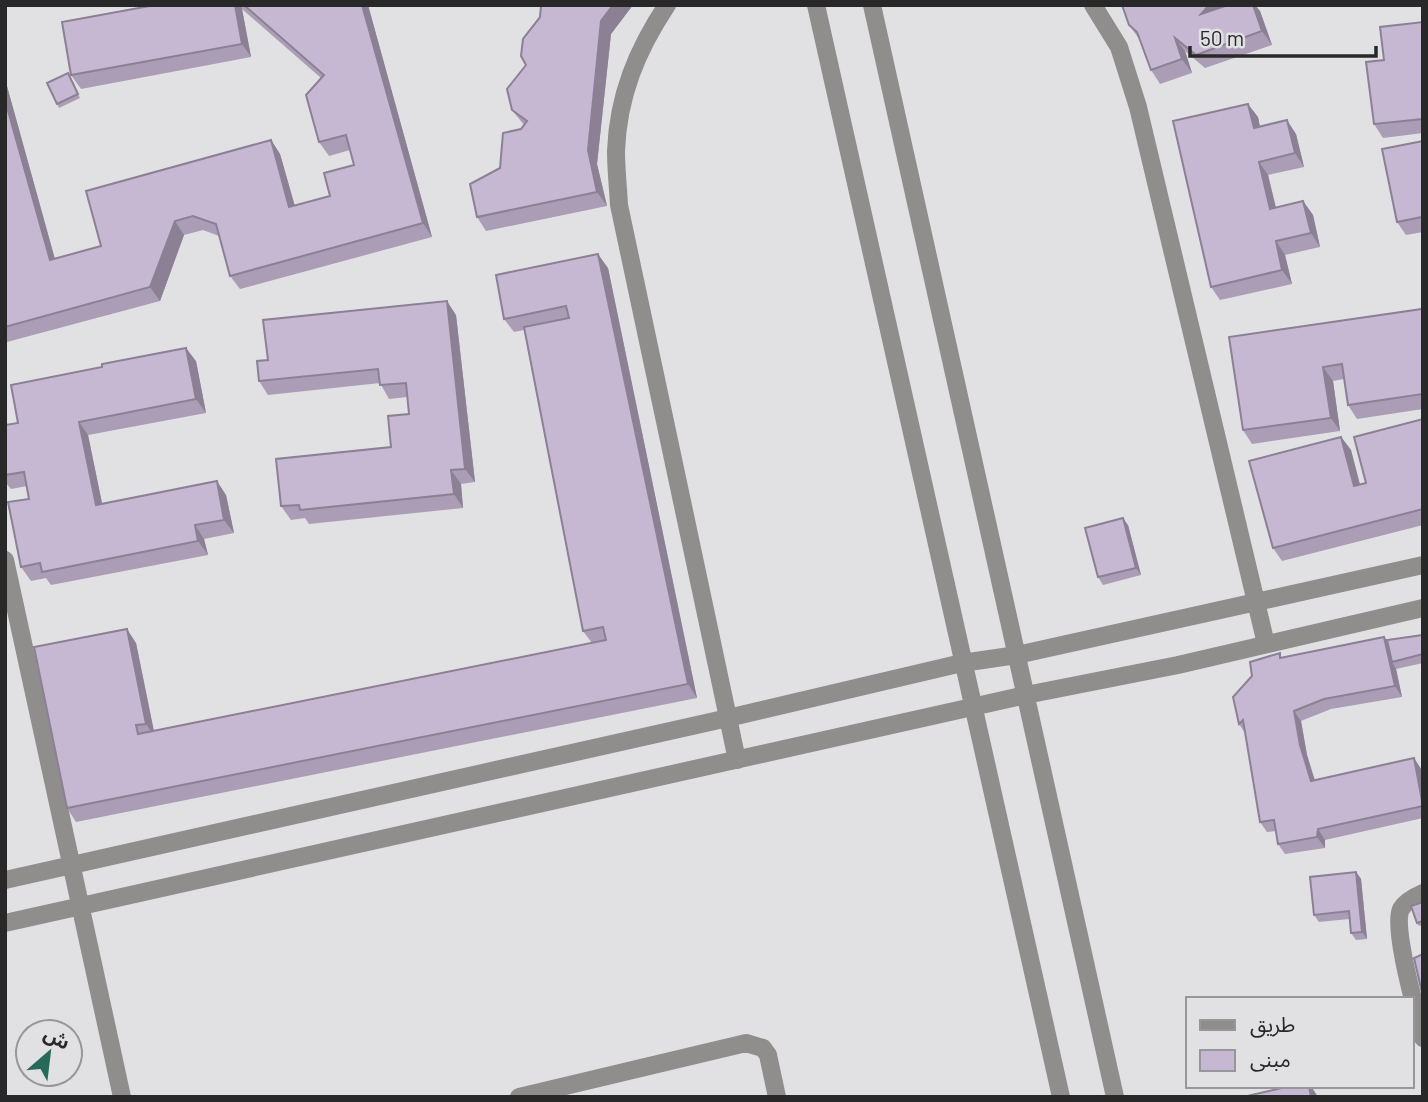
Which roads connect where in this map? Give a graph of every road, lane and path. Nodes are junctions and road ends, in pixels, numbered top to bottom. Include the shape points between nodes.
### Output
1 (667, 5) edge
2 (816, 5) edge
3 (872, 5) edge
4 (1093, 5) edge
5 (5, 560) edge
6 (1423, 565) edge
7 (1256, 602) junction
8 (1423, 608) edge
9 (1266, 643) junction
10 (1017, 654) junction
11 (962, 663) junction
12 (1026, 695) junction
13 (973, 708) junction
14 (728, 718) junction
15 (737, 761) junction
16 (71, 865) junction
17 (5, 880) edge
18 (1423, 893) edge
19 (80, 906) junction
20 (5, 923) edge
21 (1414, 997) edge
22 (1414, 998) edge
23 (1423, 1038) edge
24 (122, 1097) edge
25 (519, 1097) edge
26 (777, 1097) edge
27 (1060, 1097) edge
28 (1115, 1097) edge

1 - 14 street via 645,38 624,90 616,150 619,205
2 - 11 street
3 - 10 street
4 - 7 street via 1119,47 1138,107
5 - 16 street
6 - 7 street
7 - 9 street
7 - 10 street
8 - 9 street
9 - 12 street
10 - 11 street
10 - 12 street
11 - 13 street
11 - 14 street
12 - 13 street
12 - 28 street
13 - 15 street
13 - 27 street
14 - 15 street
14 - 16 street
15 - 19 street
16 - 17 street
16 - 19 street
18 - 21 street via 1401,908 1398,928
19 - 20 street
19 - 24 street
22 - 23 street
25 - 26 street via 746,1043 764,1048

